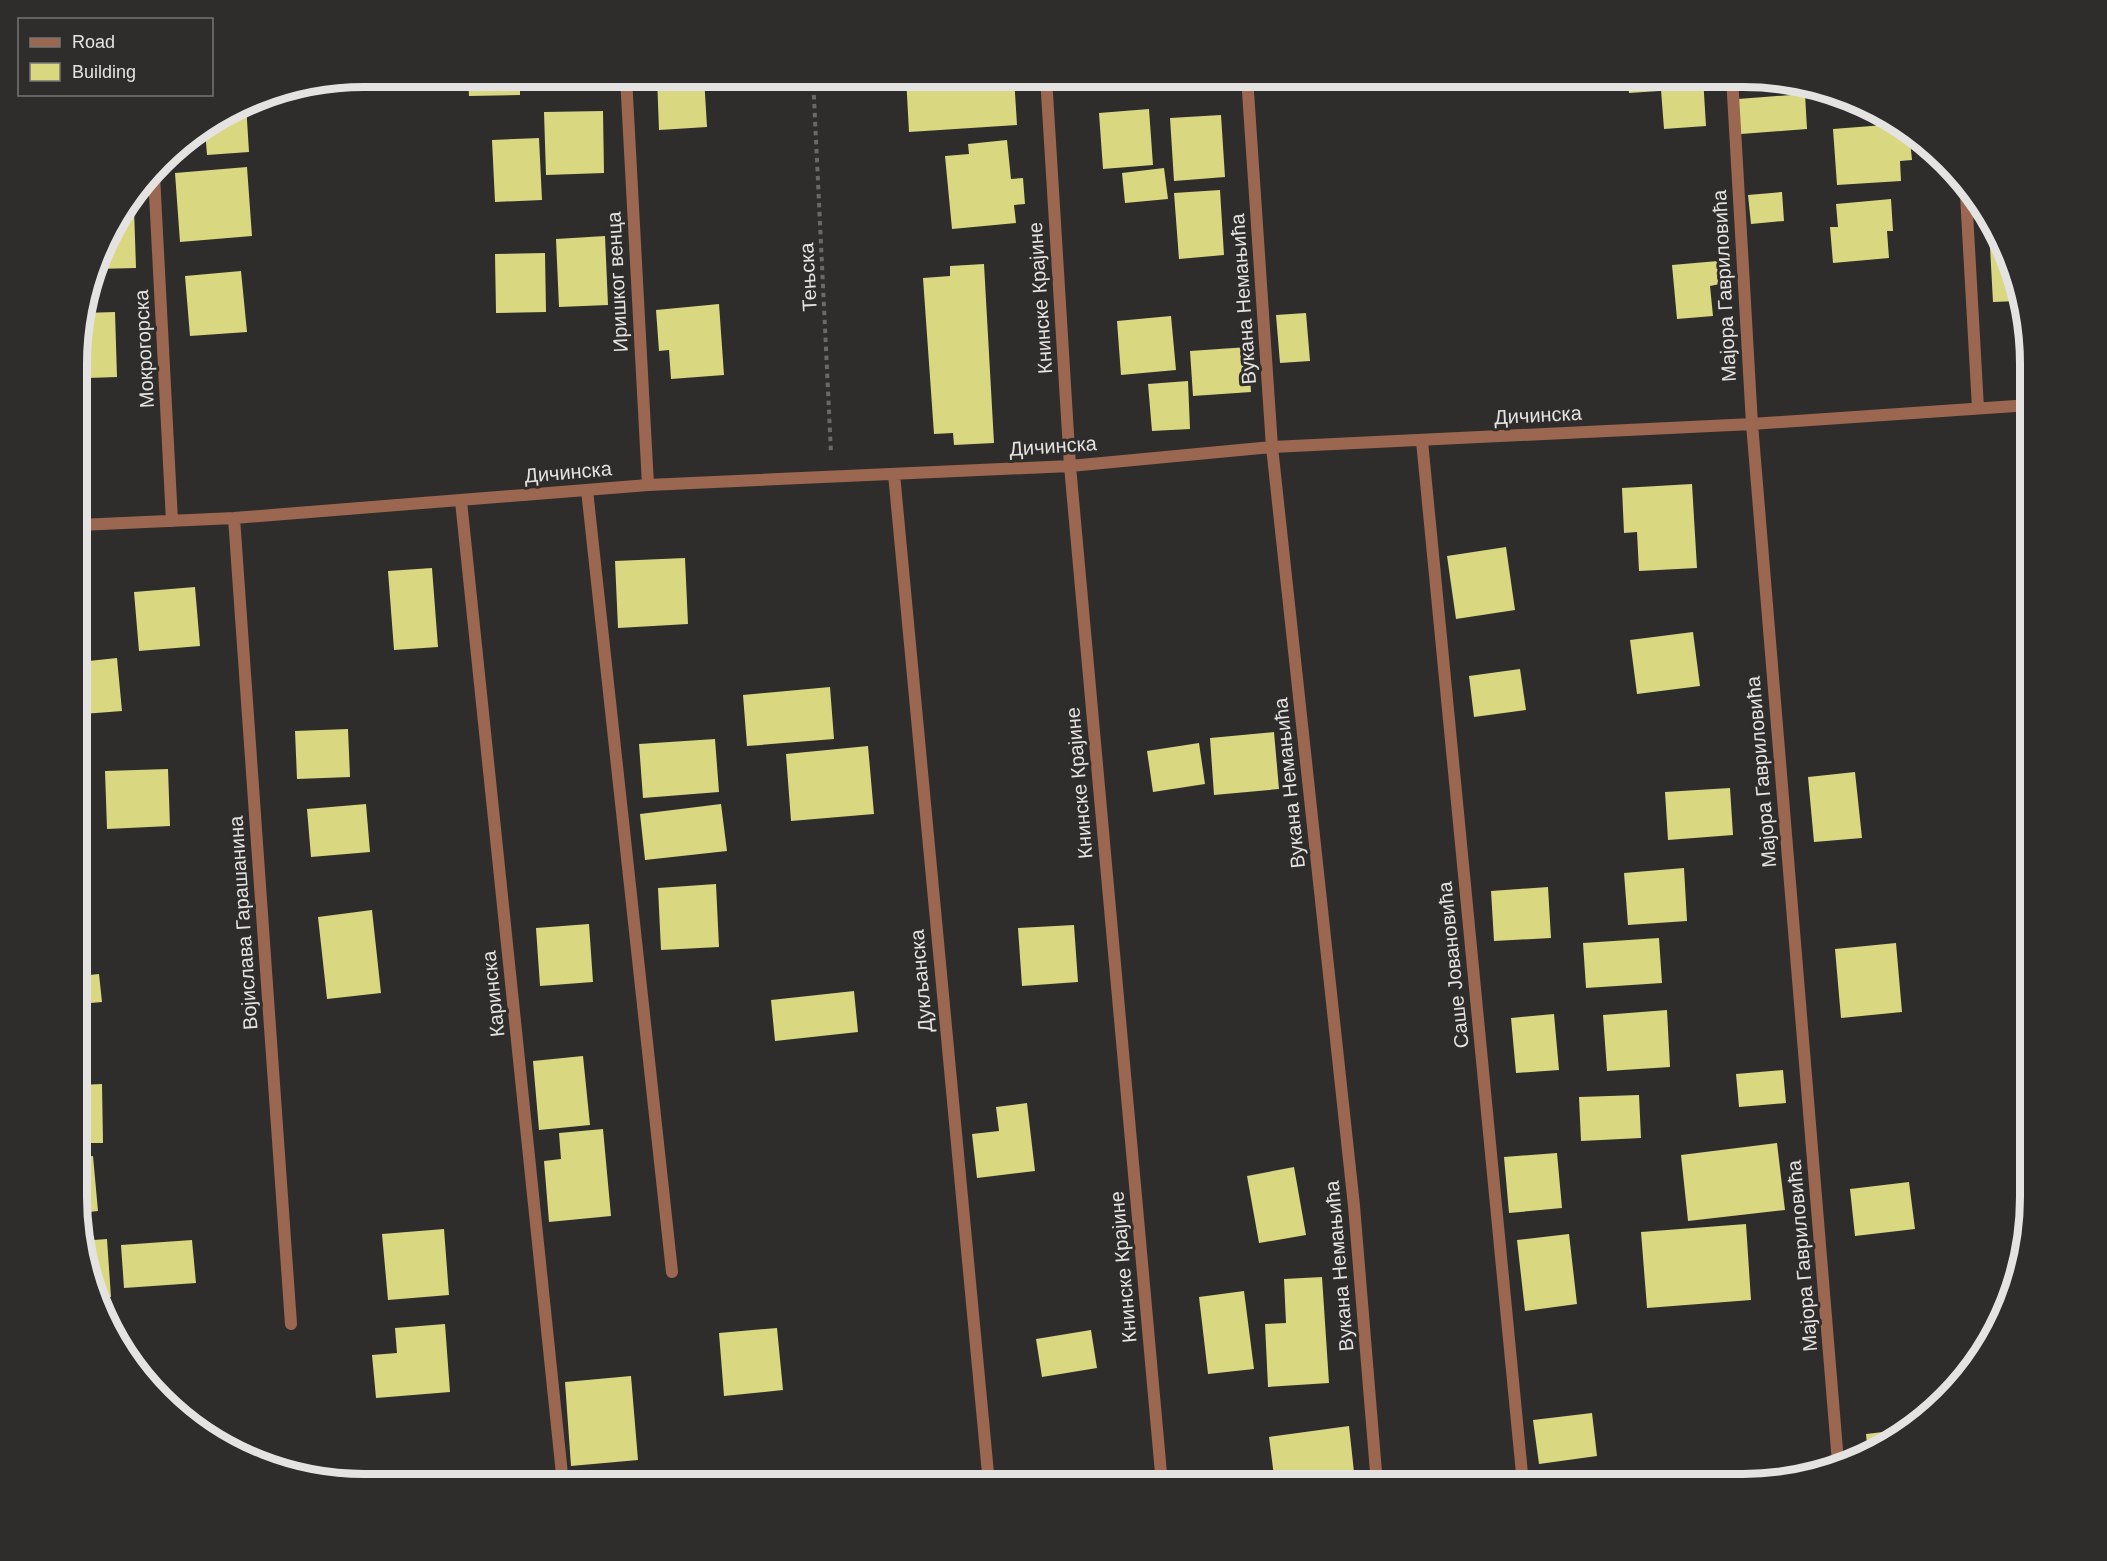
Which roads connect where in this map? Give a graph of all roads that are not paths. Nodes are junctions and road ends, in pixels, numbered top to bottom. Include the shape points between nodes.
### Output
1 (627, 87) edge
2 (1047, 87) edge
3 (1248, 87) edge
4 (1733, 87) edge
5 (154, 183) edge
6 (1966, 201) edge
7 (2020, 406) edge
8 (1978, 408) junction
9 (1752, 424) junction
10 (1422, 441) junction
11 (1272, 447) junction
12 (1070, 466) junction
13 (894, 474) junction
14 (648, 485) junction
15 (587, 490) junction
16 (461, 501) junction
17 (234, 518) junction
18 (172, 521) junction
19 (87, 525) edge
20 (672, 1272) dead end
21 (291, 1324) dead end
22 (1838, 1457) edge
23 (562, 1474) edge
24 (988, 1474) edge
25 (1161, 1474) edge
26 (1376, 1474) edge
27 (1522, 1474) edge

1 - 14 street, Иришког венца
2 - 12 street, Книнске Крајине
3 - 11 street, Вукана Немањића
4 - 9 street, Мајора Гавриловића
5 - 18 street, Мокрогорска
6 - 8 street
7 - 8 street, Дичинска
8 - 9 street, Дичинска
9 - 10 street, Дичинска
9 - 22 street, Мајора Гавриловића
10 - 11 street, Дичинска
10 - 27 street, Саше Јовановића
11 - 12 street, Дичинска
11 - 26 street, Вукана Немањића via 1354,1206
12 - 13 street, Дичинска
12 - 25 street, Книнске Крајине
13 - 14 street, Дичинска
13 - 24 street, Дукљанска
14 - 15 street, Дичинска
15 - 16 street, Дичинска
15 - 20 street
16 - 17 street, Дичинска
16 - 23 street, Каринска
17 - 18 street, Дичинска
17 - 21 street, Војислава Гарашанина
18 - 19 street, Дичинска

